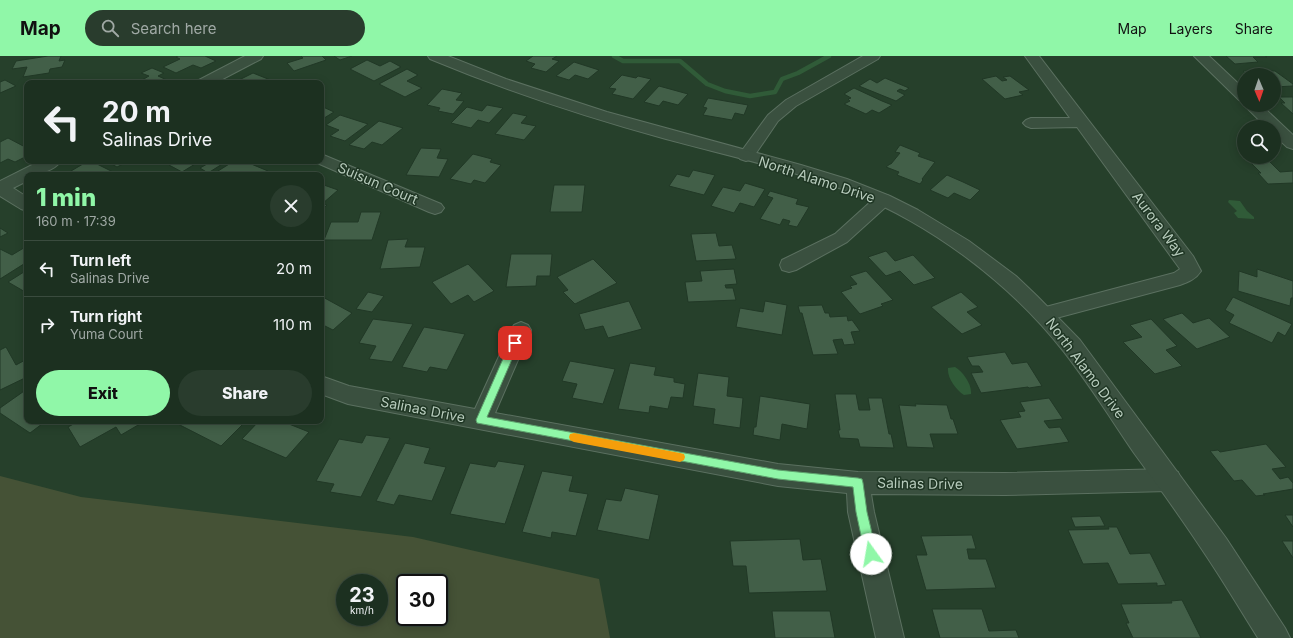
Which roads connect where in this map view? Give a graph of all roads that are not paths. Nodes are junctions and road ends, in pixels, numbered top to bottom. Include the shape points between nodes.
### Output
1 (256, 56) edge
2 (435, 56) edge
3 (873, 56) edge
4 (1032, 56) edge
5 (1201, 56) edge
6 (210, 80) edge
7 (1237, 90) edge
8 (1259, 112) edge
9 (1082, 122) junction
10 (1031, 123) dead end
11 (1293, 144) edge
12 (746, 156) junction
13 (324, 160) edge
14 (47, 164) edge
15 (31, 172) edge
16 (24, 176) edge
17 (0, 188) edge
18 (883, 200) junction
19 (24, 203) edge
20 (435, 208) dead end
21 (789, 265) dead end
22 (1045, 314) junction
23 (521, 330) dead end
24 (324, 386) edge
25 (481, 420) junction
26 (1169, 480) junction
27 (858, 483) junction
28 (890, 638) edge
29 (1275, 638) edge

1 - 6 street
2 - 12 street, North Alamo Drive via 536,94
3 - 12 street via 791,103 773,118
4 - 9 street, Aurora Way
5 - 7 street
8 - 11 street
9 - 10 street
9 - 22 street, Aurora Way via 1186,261 1191,272 1180,278
12 - 18 street, North Alamo Drive via 830,180
13 - 20 street, Suisun Court
14 - 15 street
16 - 17 street
17 - 19 street
18 - 21 street via 841,238
18 - 22 street, North Alamo Drive via 962,244
22 - 26 street, North Alamo Drive via 1072,346
23 - 25 street
24 - 25 street, Salinas Drive via 348,395
25 - 27 street, Salinas Drive via 778,475
26 - 27 street, Salinas Drive via 1005,484
26 - 29 street, North Alamo Drive
27 - 28 street

